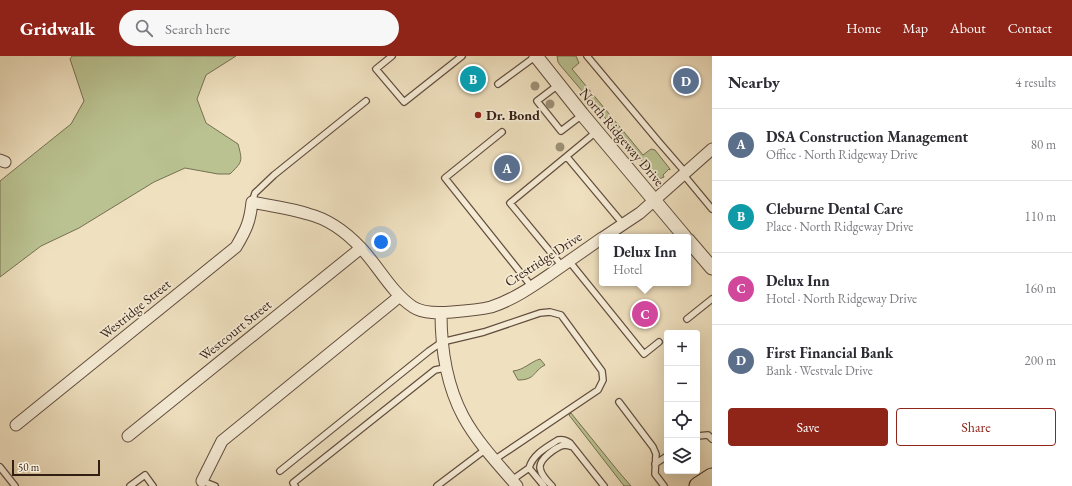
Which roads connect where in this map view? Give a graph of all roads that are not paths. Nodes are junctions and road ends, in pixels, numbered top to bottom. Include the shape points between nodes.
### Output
1 (392, 56) edge
2 (462, 56) edge
3 (536, 56) edge
4 (587, 56) edge
5 (498, 84) dead end
6 (558, 85) junction
7 (366, 101) dead end
8 (582, 114) junction
9 (502, 132) dead end
10 (597, 132) junction
11 (712, 149) edge
12 (567, 157) junction
13 (684, 173) junction
14 (654, 200) junction
15 (252, 202) junction
16 (712, 209) edge
17 (623, 224) junction
18 (609, 234) edge
19 (683, 234) edge
20 (599, 241) edge
21 (691, 243) edge
22 (361, 248) junction
23 (565, 263) junction
24 (711, 265) edge
25 (532, 287) junction
26 (400, 296) junction
27 (712, 299) edge
28 (442, 313) junction
29 (687, 319) dead end
30 (442, 342) junction
31 (659, 342) dead end
32 (445, 368) junction
33 (619, 402) dead end
34 (16, 425) dead end
35 (128, 436) dead end
36 (700, 436) edge
37 (712, 439) edge
38 (573, 447) junction
39 (486, 449) junction
40 (664, 458) edge
41 (494, 460) junction
42 (655, 464) junction
43 (0, 467) edge
44 (529, 468) junction
45 (280, 471) dead end
46 (712, 477) edge
47 (202, 481) joint
48 (515, 483) edge
49 (15, 486) edge
50 (130, 486) edge
51 (153, 486) edge
52 (215, 486) edge
53 (295, 486) edge
54 (437, 486) edge
55 (544, 486) edge
56 (552, 486) edge
57 (604, 486) edge
58 (664, 486) edge
59 (698, 486) edge

1 - 2 lane via 376,69 404,102
3 - 5 lane
3 - 6 street, North Ridgeway Drive
4 - 13 lane
6 - 8 street, North Ridgeway Drive
6 - 8 lane via 537,101 561,131
7 - 15 lane via 274,175 255,193
8 - 10 street, North Ridgeway Drive
9 - 25 lane via 446,178
10 - 12 lane
10 - 14 street, North Ridgeway Drive
11 - 13 street, Crestridge Drive
12 - 17 lane
12 - 23 lane via 510,204
13 - 14 street, Crestridge Drive
13 - 16 lane
14 - 17 street, Crestridge Drive
14 - 19 street, North Ridgeway Drive
15 - 22 street, Crestridge Drive via 309,214 330,223
15 - 34 street, Westridge Street via 246,230 236,247
17 - 18 street, Crestridge Drive
20 - 23 street, Crestridge Drive
21 - 24 street
22 - 26 street, Crestridge Drive
22 - 35 street, Westcourt Street
23 - 25 street, Crestridge Drive
23 - 31 lane via 644,354
25 - 28 street, Crestridge Drive via 492,306 478,310
26 - 28 street, Crestridge Drive via 414,308
26 - 47 street via 222,441
27 - 29 lane
28 - 30 street
30 - 32 street
30 - 41 lane via 550,312 561,315 602,371 603,380 598,390
30 - 45 lane
32 - 39 street via 463,416
32 - 53 lane via 435,370 294,483
33 - 42 lane via 653,447 656,454
36 - 37 lane via 708,435
38 - 44 lane via 566,440 558,440 538,454
38 - 56 lane via 568,445 558,448 541,463 542,474
38 - 57 lane
39 - 41 street
39 - 54 lane
40 - 42 lane
41 - 48 street
42 - 58 lane via 655,474
43 - 49 lane
44 - 48 lane
44 - 55 lane
46 - 59 main road
47 - 52 lane
50 - 51 lane via 145,475

